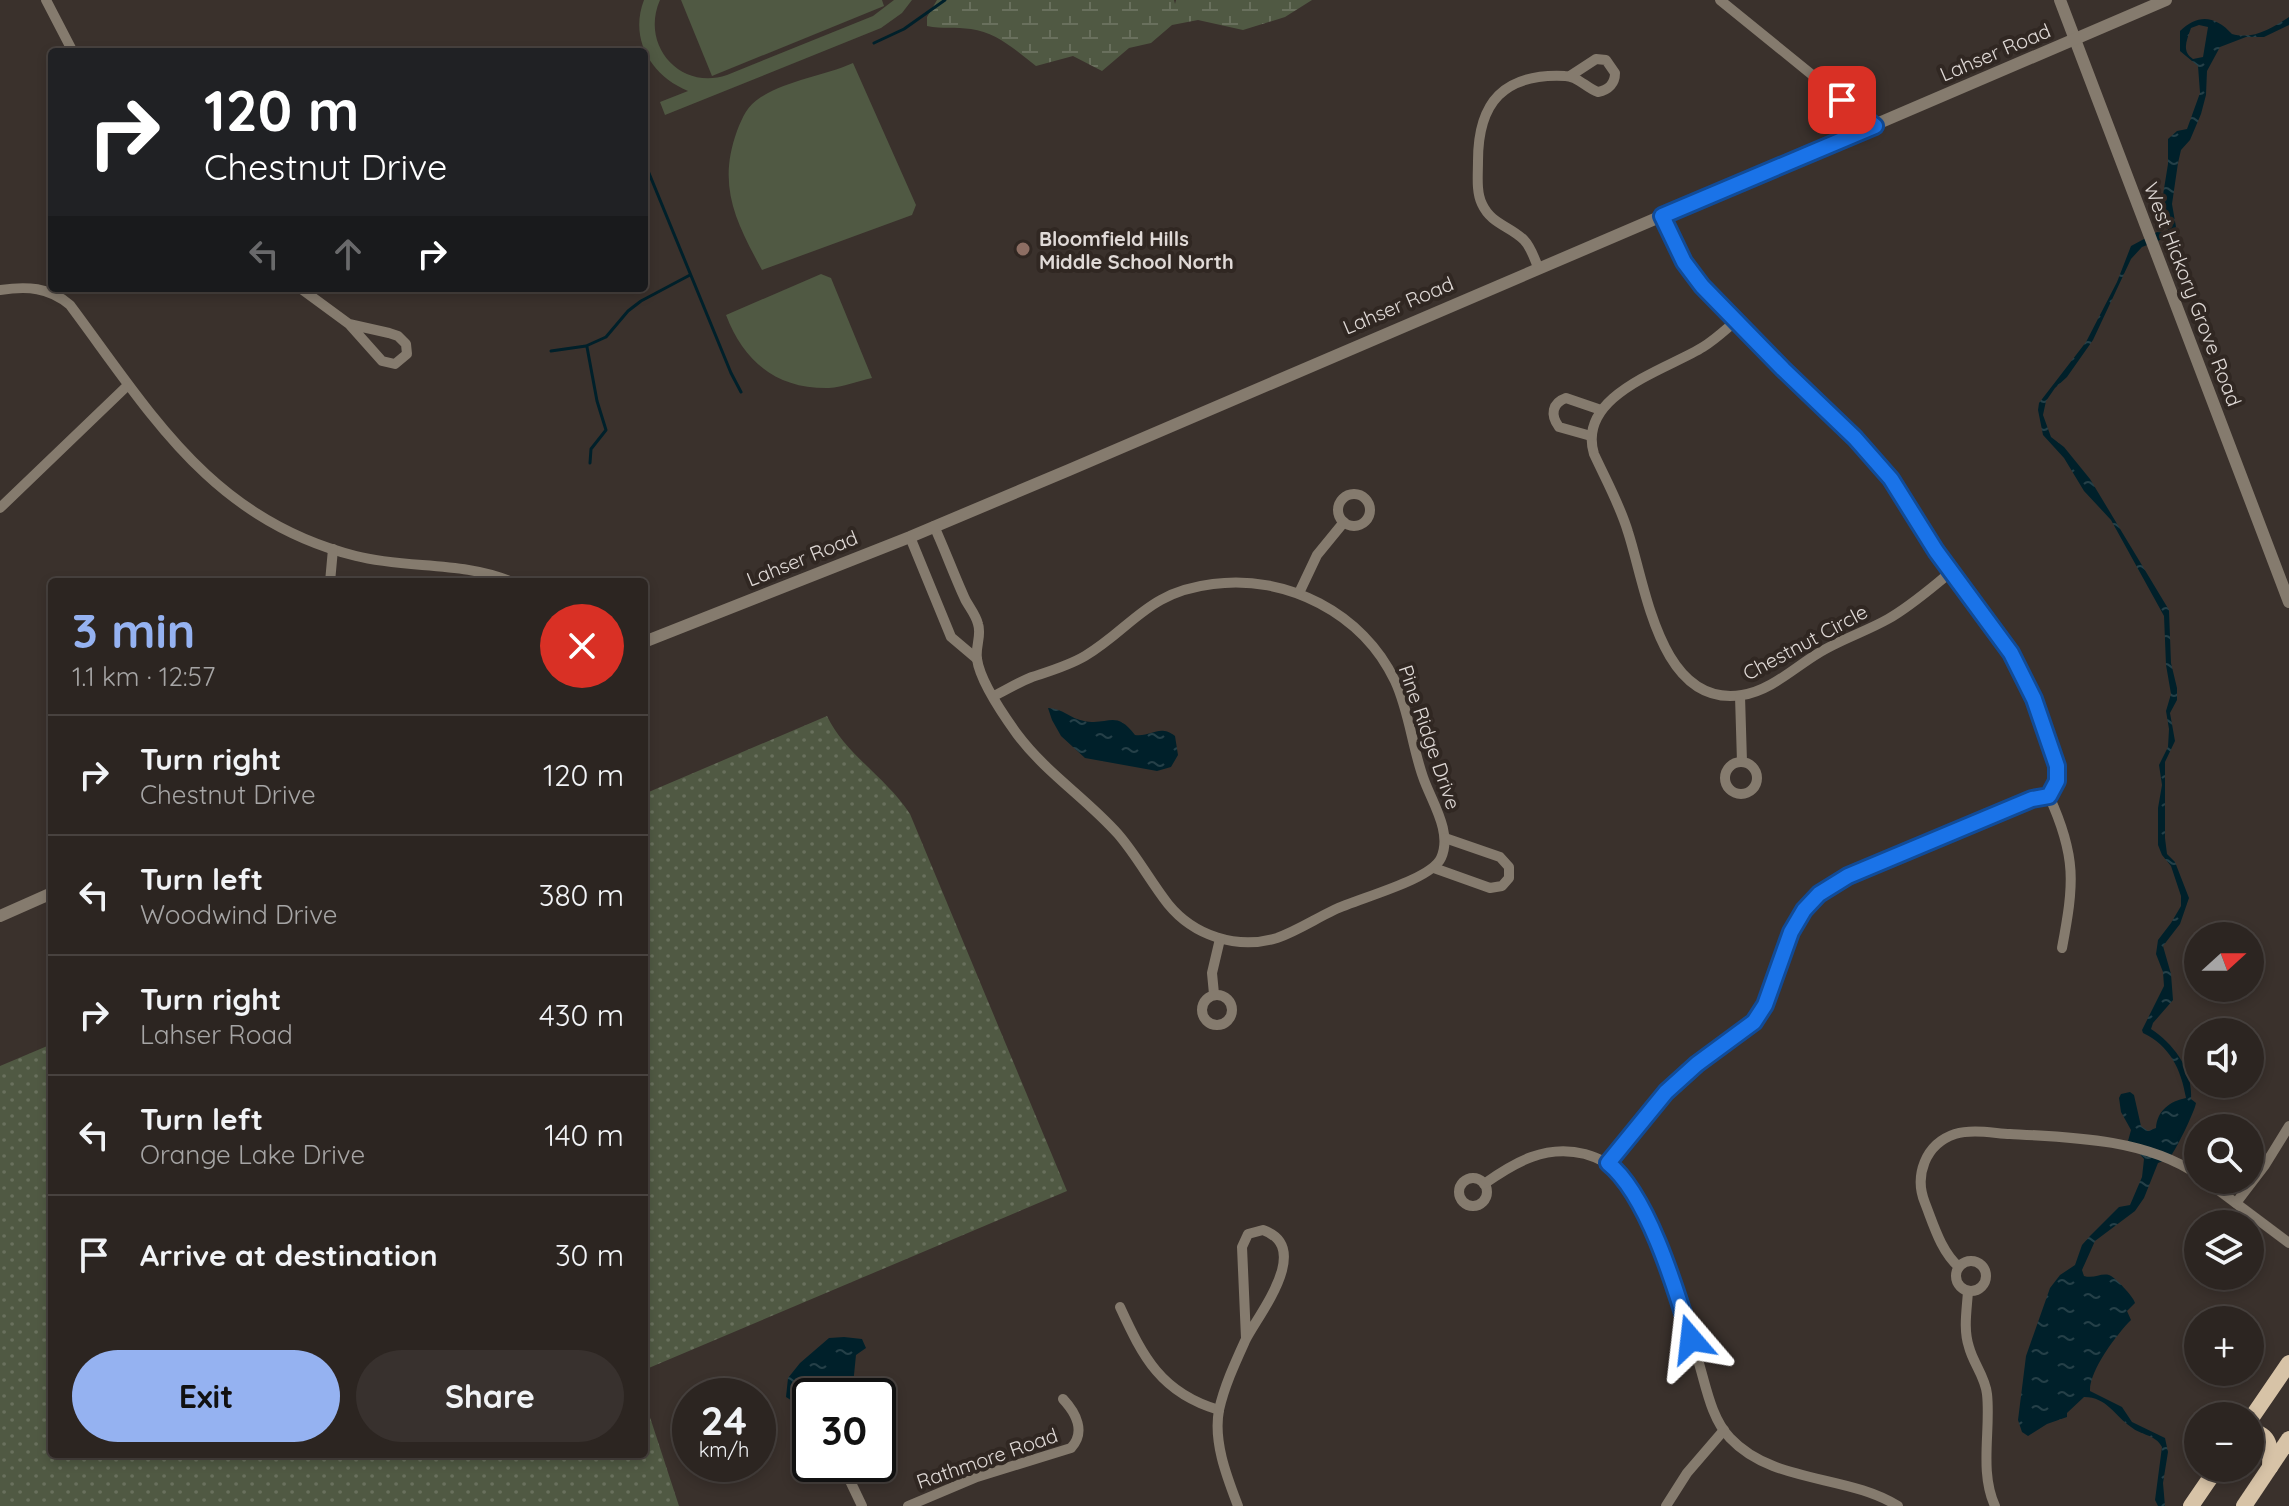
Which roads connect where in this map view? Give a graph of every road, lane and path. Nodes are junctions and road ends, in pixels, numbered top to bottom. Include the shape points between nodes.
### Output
1 (46, 0) edge
2 (1720, 0) edge
3 (2060, 0) edge
4 (2166, 0) edge
5 (2076, 39) junction
6 (71, 48) edge
7 (1570, 76) dead end
8 (1875, 126) junction
9 (1662, 216) junction
10 (1538, 267) junction
11 (0, 290) edge
12 (48, 290) edge
13 (63, 292) edge
14 (305, 292) edge
15 (1737, 320) junction
16 (349, 324) junction
17 (127, 386) junction
18 (1601, 410) junction
19 (1591, 436) junction
20 (0, 508) edge
21 (1344, 522) dead end
22 (934, 526) junction
23 (910, 537) junction
24 (333, 549) junction
25 (1951, 572) junction
26 (330, 578) edge
27 (499, 578) edge
28 (1299, 593) junction
29 (2289, 602) edge
30 (648, 640) edge
31 (977, 659) junction
32 (994, 696) junction
33 (1740, 696) junction
34 (1742, 762) dead end
35 (2049, 796) junction
36 (1445, 838) junction
37 (1434, 868) junction
38 (48, 895) edge
39 (0, 916) edge
40 (1220, 939) junction
41 (2062, 948) dead end
42 (1214, 994) dead end
43 (2289, 1126) edge
44 (1608, 1163) junction
45 (2184, 1167) edge
46 (1484, 1184) dead end
47 (2224, 1194) edge
48 (2236, 1203) junction
49 (2289, 1243) edge
50 (1959, 1267) junction
51 (1968, 1291) junction
52 (1120, 1307) dead end
53 (1246, 1338) junction
54 (2289, 1363) edge
55 (1063, 1399) dead end
56 (2262, 1402) edge
57 (1219, 1410) junction
58 (1724, 1430) junction
59 (2264, 1437) edge
60 (2289, 1439) edge
61 (2270, 1467) junction
62 (851, 1482) edge
63 (2207, 1482) edge
64 (862, 1506) edge
65 (908, 1506) edge
66 (1238, 1506) edge
67 (1666, 1506) edge
68 (1898, 1506) edge
69 (1995, 1506) edge
70 (2191, 1506) edge
71 (2244, 1506) edge

1 - 6 street
2 - 8 street
3 - 5 street, West Hickory Grove Road
4 - 5 street, Lahser Road
5 - 8 street, Lahser Road
5 - 29 street, West Hickory Grove Road
7 - 10 street via 1532,78 1512,86 1488,108 1479,130 1478,189 1483,207 1527,243
8 - 9 street, Lahser Road
9 - 10 street, Lahser Road
9 - 15 street via 1693,275
10 - 22 street, Lahser Road
11 - 12 street
13 - 17 street
14 - 16 street
15 - 18 street
15 - 25 street via 1877,461
16 - 16 street via 398,336 407,354 395,364 382,361
17 - 20 street
17 - 24 street via 182,450 240,504
18 - 19 street
18 - 19 street via 1566,398 1553,410 1559,427
19 - 33 street, Chestnut Circle via 1673,662 1698,688
21 - 28 street via 1317,555
22 - 23 street, Lahser Road
22 - 31 street via 979,625
23 - 30 street, Lahser Road
23 - 31 street via 951,637
24 - 26 street
24 - 27 street
25 - 33 street, Chestnut Circle via 1890,618
25 - 35 street via 2000,635 2030,690 2057,770
28 - 32 street, Pine Ridge Drive via 1245,582 1182,590 1148,605 1076,661
28 - 36 street, Pine Ridge Drive via 1351,624 1387,667
31 - 32 street
32 - 40 street via 1026,745 1122,838 1175,912
33 - 34 street
35 - 41 street via 2072,871
35 - 44 street via 1848,876 1819,894 1791,932 1754,1022 1666,1092
36 - 37 street, Pine Ridge Drive
36 - 37 street, Pine Ridge Drive via 1500,857 1509,867 1509,878 1490,888
37 - 40 street via 1274,938
38 - 39 street
40 - 42 street via 1212,973
43 - 48 street
44 - 46 street via 1576,1152 1546,1152 1510,1166
44 - 58 street via 1631,1190 1654,1236
45 - 50 street via 2087,1138 1953,1135 1931,1151 1923,1166 1921,1191 1947,1257
47 - 48 street
48 - 49 street
50 - 51 street via 1958,1283
50 - 51 street via 1975,1261 1985,1270 1981,1287
51 - 69 street via 1966,1336 1987,1391 1987,1472
52 - 57 street via 1156,1372
53 - 53 street via 1282,1270 1278,1241 1261,1230 1248,1234 1242,1247
53 - 57 street
54 - 56 main road
55 - 65 street, Rathmore Road via 1079,1426 1071,1448 977,1477
57 - 66 street via 1221,1452
58 - 67 street
58 - 68 street via 1767,1463 1857,1488
59 - 61 main road
60 - 61 main road
61 - 71 main road
62 - 64 street
63 - 70 main road

